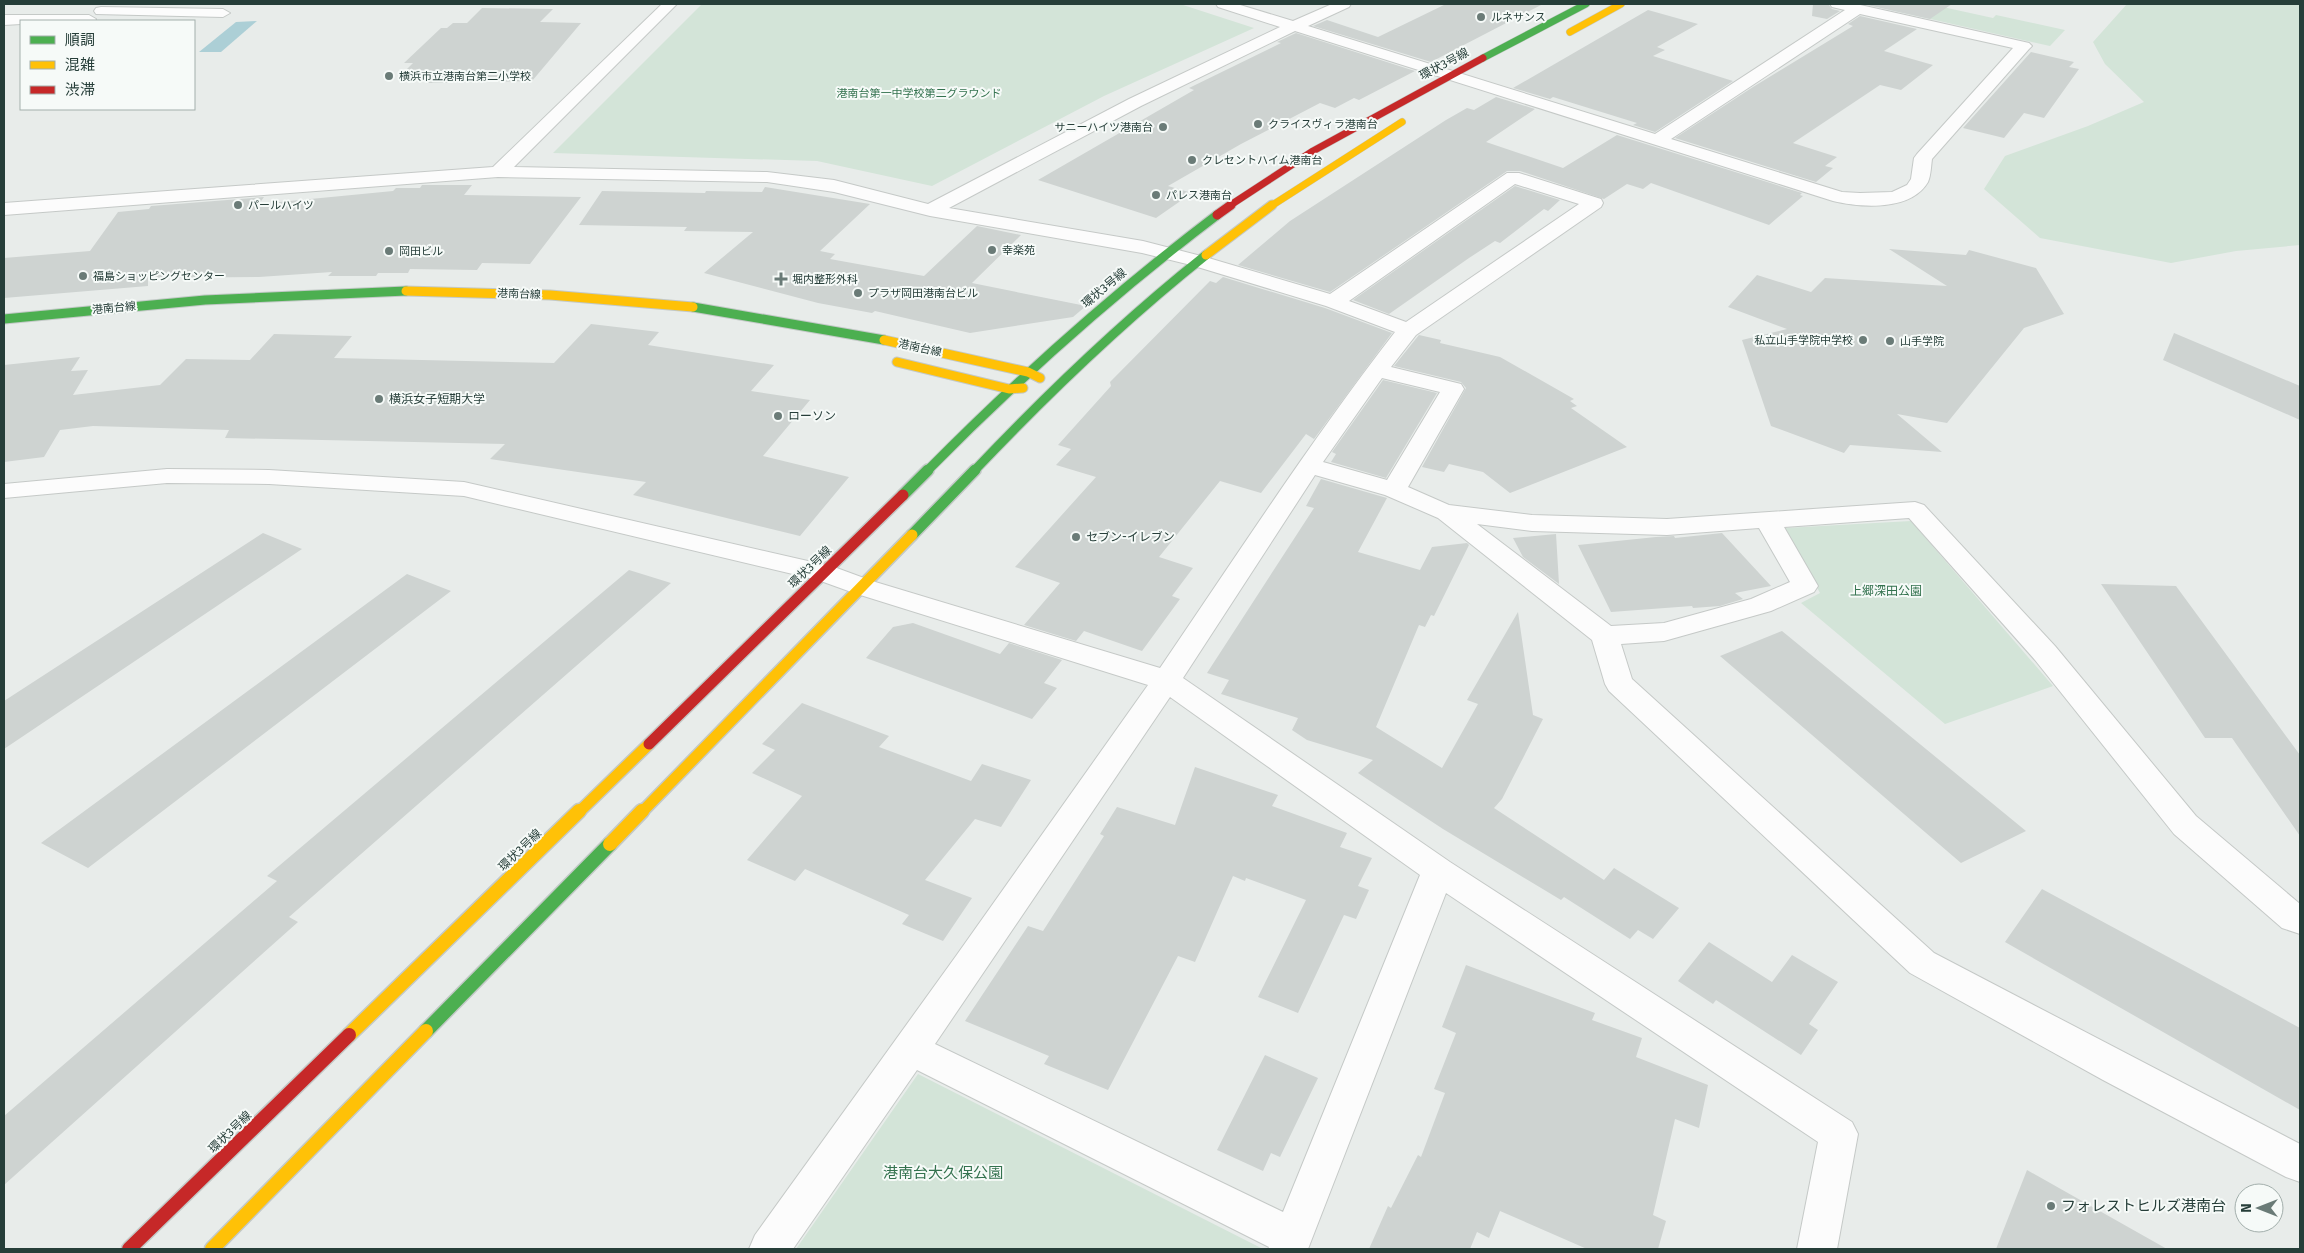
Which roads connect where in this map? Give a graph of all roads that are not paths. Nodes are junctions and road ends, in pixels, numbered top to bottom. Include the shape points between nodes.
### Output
1 (670, 4) edge
2 (1223, 4) edge
3 (1344, 4) edge
4 (1586, 4) edge
5 (1621, 4) edge
6 (1836, 4) edge
7 (1857, 9) junction
8 (223, 13) dead end
9 (4, 20) edge
10 (48, 20) edge
11 (1294, 26) junction
12 (20, 31) edge
13 (4, 35) edge
14 (1561, 36) dead end
15 (1492, 74) dead end
16 (1451, 76) junction
17 (1474, 83) junction
18 (1458, 92) dead end
19 (1416, 115) dead end
20 (1656, 141) junction
21 (498, 172) junction
22 (4, 209) edge
23 (930, 210) junction
24 (1167, 253) junction
25 (1198, 261) junction
26 (1333, 302) junction
27 (4, 319) edge
28 (1408, 330) junction
29 (883, 359) dead end
30 (1376, 370) junction
31 (1028, 372) junction
32 (1055, 386) junction
33 (1009, 389) junction
34 (1309, 466) junction
35 (1394, 490) junction
36 (4, 491) edge
37 (1444, 512) junction
38 (1767, 520) junction
39 (825, 573) junction
40 (863, 587) junction
41 (1605, 636) junction
42 (1166, 680) junction
43 (1438, 872) junction
44 (2300, 920) edge
45 (912, 1050) junction
46 (2300, 1164) edge
47 (1290, 1243) edge
48 (129, 1249) edge
49 (212, 1249) edge
50 (769, 1249) edge
51 (1818, 1249) edge

1 - 21 street
2 - 11 street
3 - 11 street
4 - 16 street, 環状3号線
5 - 14 street
6 - 7 street
7 - 20 street
7 - 20 street via 2024,46 1923,158 1919,181 1902,196 1870,200 1840,198
8 - 10 street via 95,15
9 - 10 street
11 - 16 street
11 - 23 street via 1113,112
12 - 13 street
15 - 17 street
16 - 17 street
16 - 24 street, 環状3号線 via 1339,135 1250,190
17 - 18 street
17 - 20 street
19 - 25 street via 1374,138 1272,205
21 - 22 street
21 - 23 street via 768,176 834,186
23 - 24 street
24 - 25 street
24 - 31 street, 環状3号線
25 - 26 street
25 - 32 street
26 - 28 street
26 - 28 street via 1513,177 1594,203
27 - 31 street, 港南台線 via 242,298 400,293 518,294 706,309 815,326
28 - 30 street
29 - 33 street, 港南台線
30 - 34 street
30 - 35 street via 1453,389
31 - 32 street, 港南台線
31 - 33 street, 環状3号線
32 - 33 street, 港南台線
32 - 40 street
33 - 39 street, 環状3号線
34 - 35 street
34 - 42 street
35 - 37 street
36 - 39 street via 168,476 269,477 464,489
37 - 38 street via 1532,523 1658,527
37 - 41 street
38 - 41 street via 1805,586 1761,605 1664,632
38 - 44 street via 1915,510 2045,653 2185,825
39 - 40 street
39 - 48 street, 環状3号線
40 - 42 street
40 - 49 street
41 - 46 street via 1619,684 1922,963
42 - 43 street
42 - 45 street
43 - 47 street
43 - 51 street via 1839,1134
45 - 47 street
45 - 50 street

